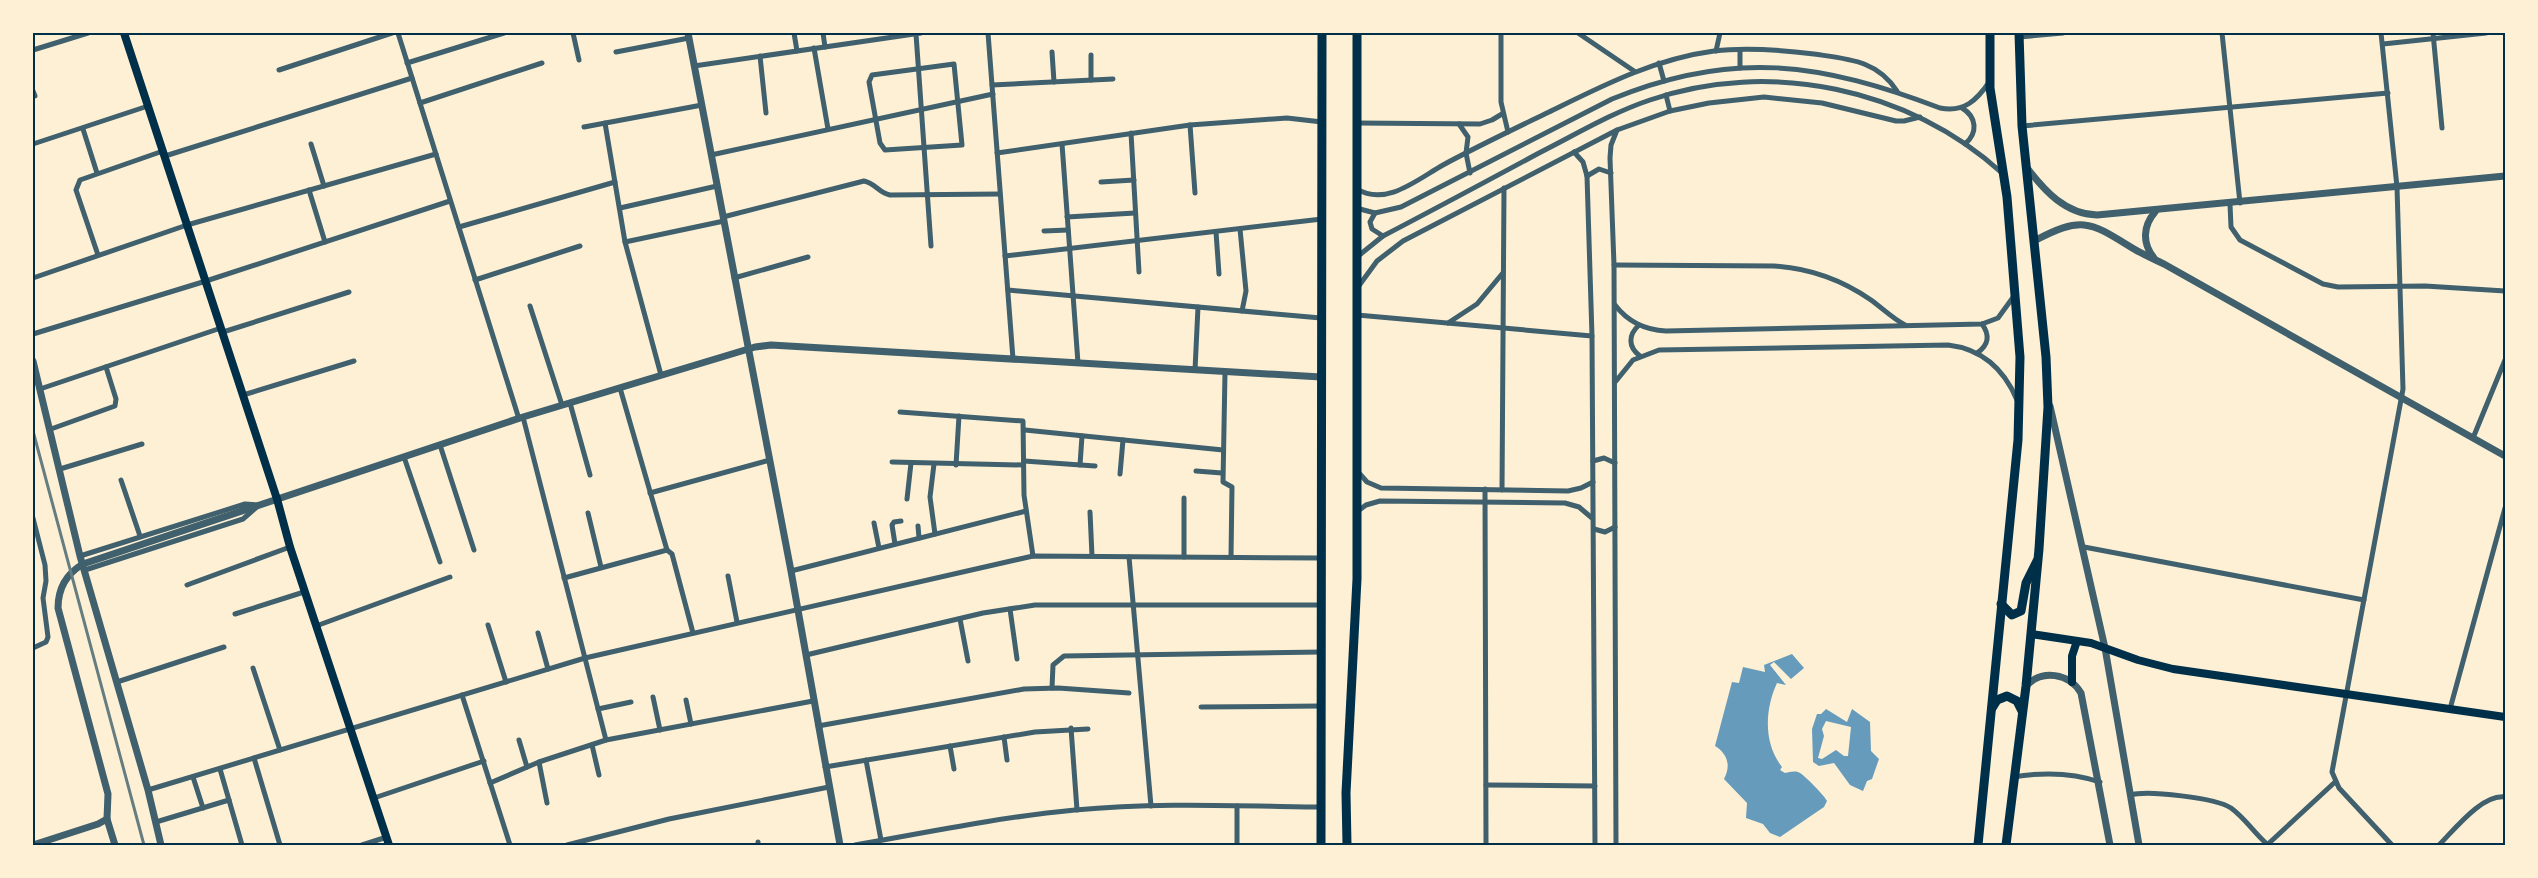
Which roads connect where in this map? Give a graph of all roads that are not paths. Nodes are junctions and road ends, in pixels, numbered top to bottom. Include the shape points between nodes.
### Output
1 (88, 33) edge
2 (124, 33) edge
3 (393, 33) edge
4 (398, 33) edge
5 (504, 33) edge
6 (573, 33) edge
7 (794, 33) edge
8 (823, 33) edge
9 (921, 33) edge
10 (988, 33) edge
11 (1322, 33) edge
12 (1357, 33) edge
13 (1501, 33) edge
14 (1578, 33) edge
15 (1720, 33) edge
16 (1990, 33) edge
17 (2063, 33) edge
18 (2222, 33) edge
19 (2381, 33) edge
20 (2487, 33) edge
21 (916, 34) edge
22 (689, 35) edge
23 (2019, 35) edge
24 (883, 36) edge
25 (2434, 36) edge
26 (2382, 44) junction
27 (825, 47) junction
28 (814, 48) junction
29 (33, 50) edge
30 (797, 51) junction
31 (1716, 51) junction
32 (1740, 51) junction
33 (616, 52) dead end
34 (1052, 52) dead end
35 (1090, 55) dead end
36 (760, 56) junction
37 (579, 60) dead end
38 (407, 63) junction
39 (542, 63) dead end
40 (1659, 63) junction
41 (694, 66) junction
42 (1740, 68) junction
43 (919, 69) junction
44 (279, 70) dead end
45 (1634, 71) junction
46 (412, 78) junction
47 (1113, 79) dead end
48 (1091, 80) junction
49 (1990, 80) junction
50 (1664, 81) junction
51 (1054, 82) junction
52 (992, 85) junction
53 (1897, 92) junction
54 (2388, 93) junction
55 (993, 94) junction
56 (1666, 95) junction
57 (959, 101) junction
58 (420, 104) junction
59 (702, 105) junction
60 (148, 106) junction
61 (2230, 107) junction
62 (1962, 108) junction
63 (922, 109) junction
64 (1670, 111) junction
65 (766, 113) dead end
66 (1502, 114) junction
67 (1920, 117) junction
68 (876, 119) junction
69 (1322, 122) junction
70 (605, 123) junction
71 (1357, 123) junction
72 (1459, 124) junction
73 (1190, 125) junction
74 (2022, 126) junction
75 (584, 127) dead end
76 (2442, 128) dead end
77 (82, 129) junction
78 (828, 129) junction
79 (1617, 130) junction
80 (1508, 132) junction
81 (1131, 134) junction
82 (33, 144) edge
83 (311, 144) dead end
84 (1062, 144) junction
85 (1965, 144) junction
86 (1551, 147) junction
87 (926, 148) junction
88 (1574, 152) junction
89 (997, 153) junction
90 (1466, 153) junction
91 (164, 154) junction
92 (436, 154) junction
93 (711, 155) junction
94 (1557, 160) junction
95 (2025, 166) junction
96 (97, 173) junction
97 (1470, 173) junction
98 (1611, 173) junction
99 (1587, 176) junction
100 (2005, 176) junction
101 (2505, 176) edge
102 (1134, 180) junction
103 (615, 182) junction
104 (1101, 182) dead end
105 (324, 186) junction
106 (717, 186) junction
107 (2397, 187) junction
108 (1504, 188) junction
109 (1357, 189) junction
110 (309, 190) junction
111 (1195, 193) dead end
112 (1000, 194) junction
113 (928, 195) junction
114 (450, 201) junction
115 (2240, 203) junction
116 (2230, 204) junction
117 (620, 208) junction
118 (1356, 208) junction
119 (2155, 212) junction
120 (1136, 213) junction
121 (1375, 213) junction
122 (1424, 214) junction
123 (1067, 217) junction
124 (723, 219) junction
125 (1322, 219) junction
126 (187, 225) junction
127 (1430, 226) junction
128 (459, 227) junction
129 (1240, 229) junction
130 (1068, 230) junction
131 (1044, 231) dead end
132 (1216, 231) junction
133 (1383, 236) junction
134 (1137, 241) junction
135 (2034, 241) junction
136 (325, 242) junction
137 (626, 242) junction
138 (580, 246) dead end
139 (931, 246) dead end
140 (1069, 249) junction
141 (98, 255) junction
142 (1005, 256) junction
143 (808, 257) dead end
144 (1357, 257) junction
145 (2155, 259) junction
146 (1614, 265) junction
147 (1139, 272) dead end
148 (1503, 272) junction
149 (1219, 274) dead end
150 (33, 278) edge
151 (734, 278) junction
152 (475, 280) junction
153 (206, 281) junction
154 (2400, 286) junction
155 (1357, 288) junction
156 (1008, 290) junction
157 (2505, 291) edge
158 (350, 292) dead end
159 (2016, 292) junction
160 (1073, 296) junction
161 (1614, 303) junction
162 (530, 306) dead end
163 (1198, 307) junction
164 (1242, 311) junction
165 (1357, 315) junction
166 (1321, 318) junction
167 (1448, 323) junction
168 (1982, 324) junction
169 (1639, 325) junction
170 (1907, 325) junction
171 (1503, 328) junction
172 (222, 330) junction
173 (33, 334) edge
174 (1592, 336) junction
175 (747, 349) junction
176 (1977, 353) junction
177 (1640, 356) junction
178 (1013, 359) junction
179 (2505, 360) edge
180 (33, 361) edge
181 (354, 361) dead end
182 (1078, 363) junction
183 (105, 367) junction
184 (1195, 370) junction
185 (1225, 372) junction
186 (661, 375) junction
187 (1321, 377) junction
188 (1615, 382) junction
189 (620, 388) junction
190 (40, 389) junction
191 (243, 395) junction
192 (2048, 396) junction
193 (2402, 398) junction
194 (566, 404) junction
195 (2019, 405) junction
196 (900, 412) dead end
197 (959, 416) junction
198 (521, 418) junction
199 (51, 429) junction
200 (1024, 430) junction
201 (1082, 436) junction
202 (2473, 438) junction
203 (1123, 440) junction
204 (142, 444) dead end
205 (440, 445) junction
206 (1223, 450) junction
207 (404, 456) junction
208 (2505, 456) edge
209 (770, 460) junction
210 (1593, 461) junction
211 (892, 462) dead end
212 (911, 463) junction
213 (1024, 463) junction
214 (934, 464) junction
215 (1615, 464) junction
216 (956, 465) junction
217 (1080, 465) junction
218 (1095, 466) dead end
219 (60, 469) junction
220 (1357, 470) junction
221 (1196, 471) dead end
222 (1222, 473) junction
223 (1120, 474) dead end
224 (590, 475) dead end
225 (121, 480) dead end
226 (1593, 482) junction
227 (1485, 489) junction
228 (1502, 490) junction
229 (650, 493) junction
230 (1184, 498) dead end
231 (278, 499) junction
232 (907, 499) dead end
233 (1485, 502) junction
234 (260, 505) junction
235 (2505, 508) edge
236 (1026, 511) junction
237 (1090, 512) dead end
238 (588, 513) dead end
239 (1357, 513) junction
240 (972, 517) dead end
241 (33, 518) edge
242 (901, 520) dead end
243 (1593, 520) junction
244 (874, 524) dead end
245 (973, 524) junction
246 (918, 526) dead end
247 (1615, 527) junction
248 (1594, 529) junction
249 (935, 534) junction
250 (140, 536) junction
251 (919, 538) junction
252 (895, 544) junction
253 (290, 547) junction
254 (2084, 547) junction
255 (879, 548) junction
256 (474, 550) dead end
257 (669, 552) junction
258 (80, 556) junction
259 (1033, 556) junction
260 (1092, 556) junction
261 (1128, 557) junction
262 (1185, 557) junction
263 (1231, 557) junction
264 (1321, 558) junction
265 (2038, 559) junction
266 (440, 561) dead end
267 (602, 567) junction
268 (84, 570) junction
269 (791, 571) junction
270 (728, 576) dead end
271 (450, 577) dead end
272 (564, 578) junction
273 (187, 585) dead end
274 (304, 592) junction
275 (2364, 600) junction
276 (1133, 604) junction
277 (2001, 604) junction
278 (1321, 605) junction
279 (798, 609) junction
280 (1010, 609) junction
281 (235, 614) dead end
282 (960, 619) junction
283 (737, 622) junction
284 (488, 625) dead end
285 (316, 626) junction
286 (538, 633) dead end
287 (693, 633) junction
288 (2031, 634) junction
289 (2077, 640) junction
290 (224, 647) dead end
291 (33, 648) edge
292 (2105, 648) junction
293 (1321, 652) junction
294 (806, 655) junction
295 (1137, 655) junction
296 (585, 658) junction
297 (1017, 659) dead end
298 (968, 661) dead end
299 (254, 668) dead end
300 (548, 669) junction
301 (117, 682) junction
302 (506, 682) junction
303 (2072, 682) junction
304 (2026, 686) junction
305 (1052, 688) junction
306 (1129, 693) dead end
307 (2346, 694) junction
308 (462, 695) junction
309 (653, 697) dead end
310 (686, 700) dead end
311 (813, 701) junction
312 (631, 702) dead end
313 (1321, 706) junction
314 (1201, 707) dead end
315 (598, 709) junction
316 (1991, 709) junction
317 (2450, 709) junction
318 (2022, 711) junction
319 (2505, 717) edge
320 (691, 724) junction
321 (818, 726) junction
322 (351, 728) junction
323 (1071, 728) junction
324 (1088, 729) dead end
325 (660, 730) junction
326 (1004, 737) junction
327 (519, 740) dead end
328 (606, 740) junction
329 (592, 745) junction
330 (950, 746) junction
331 (279, 750) junction
332 (254, 758) junction
333 (866, 760) junction
334 (1007, 760) dead end
335 (484, 762) junction
336 (539, 762) junction
337 (526, 767) junction
338 (825, 767) junction
339 (220, 769) junction
340 (954, 769) dead end
341 (598, 775) dead end
342 (193, 777) junction
343 (2013, 777) junction
344 (2100, 782) junction
345 (2335, 782) junction
346 (490, 783) junction
347 (1486, 785) junction
348 (1595, 786) junction
349 (829, 787) junction
350 (148, 790) junction
351 (2130, 795) junction
352 (2505, 797) edge
353 (374, 798) junction
354 (229, 800) junction
355 (548, 803) dead end
356 (1151, 806) junction
357 (1237, 806) junction
358 (1321, 807) junction
359 (203, 808) junction
360 (1077, 810) junction
361 (107, 819) junction
362 (156, 822) junction
363 (881, 840) junction
364 (388, 841) edge
365 (33, 845) edge
366 (115, 845) edge
367 (161, 845) edge
368 (242, 845) edge
369 (280, 845) edge
370 (362, 845) edge
371 (510, 845) edge
372 (568, 845) edge
373 (840, 845) edge
374 (855, 845) edge
375 (1237, 845) edge
376 (1321, 845) edge
377 (1347, 845) edge
378 (1486, 845) edge
379 (1595, 845) edge
380 (1616, 845) edge
381 (1978, 845) edge
382 (2006, 845) edge
383 (2110, 845) edge
384 (2139, 845) edge
385 (2267, 845) edge
386 (2392, 845) edge
387 (2439, 845) edge

1 - 29 street
2 - 60 main road
3 - 44 street
4 - 38 street
5 - 38 street
6 - 37 street
7 - 30 street
8 - 27 street
9 - 21 street
10 - 52 street
11 - 69 main road
12 - 71 main road
13 - 66 street
14 - 45 street
15 - 31 street
16 - 49 main road
17 - 23 street
18 - 61 street
19 - 26 street
20 - 25 street
21 - 24 street
21 - 43 street
22 - 33 street
22 - 41 street
23 - 74 main road
24 - 27 street
25 - 26 street
25 - 76 street
26 - 54 street
27 - 28 street
28 - 30 street
28 - 78 street
30 - 36 street
31 - 32 street
31 - 40 street
32 - 42 street
32 - 53 street via 1796,52 1862,63 1886,75
34 - 51 street
35 - 48 street
36 - 41 street
36 - 65 street
38 - 46 street
39 - 58 street
40 - 45 street
40 - 50 street
41 - 59 street
42 - 50 street
42 - 53 street via 1824,72
43 - 57 street via 956,66
43 - 63 street
43 - 68 street via 872,75 869,82
45 - 80 street
46 - 58 street
46 - 91 street
47 - 48 street
48 - 51 street
49 - 62 street via 1974,101
49 - 100 main road
50 - 97 street via 1601,104
51 - 52 street
52 - 55 street
53 - 62 street via 1940,108
54 - 61 street
54 - 107 street
55 - 57 street
55 - 89 street
56 - 64 street
56 - 67 street via 1742,83 1801,83 1872,99
56 - 86 street
57 - 63 street
57 - 87 street via 961,146
58 - 92 street
59 - 70 street
59 - 93 street
60 - 77 street
60 - 91 main road
61 - 74 street
61 - 115 street
62 - 85 street via 1971,115 1974,125
63 - 68 street
63 - 87 street
64 - 67 street via 1764,97 1822,103 1896,121
64 - 79 street
66 - 72 street via 1484,123
66 - 80 street
67 - 85 street
68 - 78 street
68 - 87 street via 885,150
69 - 73 street via 1287,118
69 - 125 main road
70 - 75 street
70 - 103 street
71 - 72 street
71 - 109 main road
72 - 90 street via 1468,137
73 - 81 street
73 - 111 street
74 - 95 main road
77 - 82 street
77 - 96 street
78 - 93 street
79 - 88 street
79 - 98 street via 1610,153
80 - 90 street
81 - 84 street
81 - 102 street
83 - 105 street
84 - 89 street
84 - 123 street
85 - 100 street
86 - 94 street
86 - 122 street
87 - 113 street
88 - 94 street
88 - 99 street via 1583,162
89 - 112 street
90 - 97 street
90 - 109 street via 1386,195 1369,195
91 - 96 street
91 - 126 main road
92 - 105 street
92 - 114 street
93 - 106 street
94 - 108 street
95 - 119 street via 2056,200 2080,213
95 - 135 main road
96 - 141 street via 80,180 76,190
97 - 121 street via 1401,207
98 - 99 street via 1599,169
98 - 146 street
99 - 174 street
100 - 159 main road
101 - 107 street
102 - 104 street
102 - 120 street
103 - 117 street
103 - 128 street
105 - 110 street
106 - 117 street
106 - 124 street
107 - 115 street
107 - 154 street
108 - 127 street
108 - 148 street
109 - 118 main road
110 - 126 street
110 - 136 street
112 - 113 street
112 - 142 street
113 - 124 street via 884,194 864,181
113 - 139 street
114 - 128 street
114 - 136 street
115 - 116 street
116 - 119 street
116 - 154 street via 2231,227 2237,237 2314,280 2338,287
117 - 137 street
118 - 121 street
118 - 144 main road
119 - 145 street via 2145,233
120 - 123 street
120 - 134 street
121 - 133 street via 1370,222 1372,229
122 - 127 street
122 - 133 street
123 - 130 street
124 - 137 street
124 - 151 street
125 - 129 street
125 - 166 main road
126 - 141 street
126 - 153 main road
127 - 155 street via 1389,250
128 - 152 street
129 - 132 street
129 - 164 street via 1246,291
130 - 131 street
130 - 140 street
132 - 134 street
132 - 149 street
133 - 144 street
134 - 140 street
134 - 147 street
135 - 145 street via 2059,228 2092,225
135 - 192 main road
136 - 153 street
137 - 186 street
138 - 152 street
140 - 142 street
140 - 160 street
141 - 150 street
142 - 156 street
143 - 151 street
144 - 155 main road
145 - 193 street
146 - 161 street
146 - 170 street via 1796,268 1846,285
148 - 167 street via 1482,300
148 - 171 street
151 - 175 street
152 - 198 street
153 - 172 main road
153 - 173 street
154 - 157 street
154 - 193 street
155 - 165 main road
156 - 160 street
156 - 178 street
158 - 172 street
159 - 168 street via 2004,312
159 - 195 main road
160 - 163 street
160 - 182 street
161 - 169 street
161 - 188 street
162 - 194 street
163 - 164 street
163 - 184 street
164 - 166 street
165 - 167 street
165 - 220 main road
166 - 187 main road
167 - 171 street
168 - 170 street
168 - 176 street via 1987,340
169 - 170 street via 1665,331
169 - 177 street via 1630,339
171 - 174 street
171 - 228 street
172 - 183 street
172 - 191 main road
174 - 210 street
175 - 178 street via 771,345
175 - 186 street
175 - 209 street
176 - 177 street via 1940,345 1666,349
176 - 195 street via 2005,375
177 - 188 street via 1627,365
178 - 182 street
179 - 202 street
180 - 190 street
181 - 191 street
182 - 184 street
183 - 190 street
183 - 199 street via 116,399 114,406
184 - 185 street
185 - 187 street
185 - 206 street
186 - 189 street
187 - 264 main road
188 - 215 street
189 - 194 street
189 - 229 street
190 - 199 street
191 - 231 main road
192 - 254 street
192 - 265 main road
193 - 202 street
193 - 275 street
194 - 198 street
194 - 224 street
195 - 277 main road
196 - 197 street
197 - 200 street via 1019,420 1024,423
197 - 216 street
198 - 205 street
198 - 272 street
199 - 219 street
200 - 201 street
200 - 213 street
201 - 203 street
201 - 217 street
202 - 208 street
203 - 206 street
203 - 223 street
204 - 219 street
205 - 207 street
205 - 256 street
206 - 222 street
207 - 231 street
207 - 266 street
209 - 229 street
209 - 269 street
210 - 215 street via 1604,458
210 - 226 street
211 - 212 street
212 - 214 street
212 - 232 street
213 - 216 street
213 - 217 street
213 - 236 street
214 - 216 street
214 - 249 street via 930,497
215 - 247 street
217 - 218 street
219 - 258 street
220 - 227 street via 1367,482 1381,488
220 - 239 main road
221 - 222 street
222 - 263 street via 1223,483 1232,487
225 - 250 street
226 - 228 street via 1571,491
226 - 243 street
227 - 228 street
227 - 233 street
229 - 257 street
230 - 262 street
231 - 234 street
231 - 253 main road
233 - 239 street via 1376,502
233 - 243 street via 1569,503 1583,509
233 - 347 street
234 - 250 street via 245,504
234 - 268 street via 243,519
234 - 361 street via 83,564 62,586 58,608 108,794
235 - 317 street
236 - 245 street
236 - 259 street
237 - 260 street
238 - 267 street
239 - 377 main road
240 - 245 street
241 - 291 street via 45,566 43,598 48,637
242 - 252 street via 892,525
243 - 248 street
244 - 255 street
245 - 249 street
246 - 251 street
247 - 248 street via 1605,532
247 - 380 street
248 - 348 street
249 - 251 street
250 - 258 street
251 - 252 street
252 - 255 street
253 - 273 street
253 - 274 main road
254 - 275 street
254 - 292 street
255 - 269 street
257 - 267 street
257 - 287 street
258 - 268 street
259 - 260 street
259 - 279 street
260 - 261 street
261 - 262 street
261 - 276 street
262 - 263 street
263 - 264 street
264 - 278 main road
265 - 277 main road via 2026,583 2021,611 2012,615
265 - 288 main road
267 - 272 street
268 - 301 street
269 - 279 street
270 - 283 street
271 - 285 street
272 - 296 street
274 - 281 street
274 - 285 main road
275 - 307 street
276 - 278 street
276 - 280 street via 1065,603
276 - 295 street
277 - 316 main road
278 - 293 main road
279 - 283 street
279 - 294 street
280 - 282 street
280 - 297 street
282 - 294 street
282 - 298 street
283 - 287 street
284 - 302 street
285 - 322 main road
286 - 300 street
287 - 296 street
288 - 289 main road
288 - 304 main road
289 - 292 main road
289 - 303 main road via 2072,656
290 - 301 street
292 - 307 main road via 2174,669
292 - 351 street
293 - 295 street
293 - 313 main road
294 - 311 street
295 - 305 street via 1064,656 1053,665
295 - 356 street
296 - 300 street
296 - 315 street
299 - 331 street
300 - 302 street
301 - 350 street
302 - 308 street
303 - 304 street via 2059,676 2045,676
303 - 344 street via 2083,698
304 - 318 main road
305 - 306 street
305 - 321 street
307 - 317 main road
307 - 345 street via 2333,766
308 - 322 street
308 - 335 street
309 - 325 street
310 - 320 street
311 - 320 street
311 - 321 street
312 - 315 street
313 - 314 street
313 - 358 main road
315 - 328 street
316 - 318 main road via 1997,700 2007,696 2017,700
316 - 381 main road
317 - 319 main road
318 - 343 main road
320 - 325 street
321 - 338 street
322 - 331 street
322 - 353 main road
323 - 324 street
323 - 326 street
323 - 360 street
325 - 328 street
326 - 330 street
326 - 334 street
327 - 337 street
328 - 329 street
329 - 336 street
329 - 341 street
330 - 333 street
330 - 340 street
331 - 332 street
332 - 339 street
332 - 369 street
333 - 338 street
333 - 363 street
335 - 346 street
335 - 353 street
336 - 337 street
336 - 355 street
337 - 346 street
338 - 349 street
339 - 342 street
339 - 354 street
342 - 350 street
342 - 359 street
343 - 344 street via 2055,773
343 - 382 main road
344 - 383 street
345 - 385 street
345 - 386 street
346 - 371 street
347 - 348 street
347 - 378 street
348 - 379 street
349 - 372 street via 669,819
349 - 373 street
350 - 362 street
351 - 384 street
351 - 385 street via 2152,792 2222,804 2235,811
352 - 387 street via 2484,801
353 - 364 main road
354 - 359 street
354 - 368 street
356 - 357 street
356 - 360 street
357 - 358 street
357 - 375 street
358 - 376 main road
359 - 362 street
360 - 363 street via 1011,817
361 - 365 street
361 - 366 street
362 - 367 street
363 - 374 street
364 - 370 street

